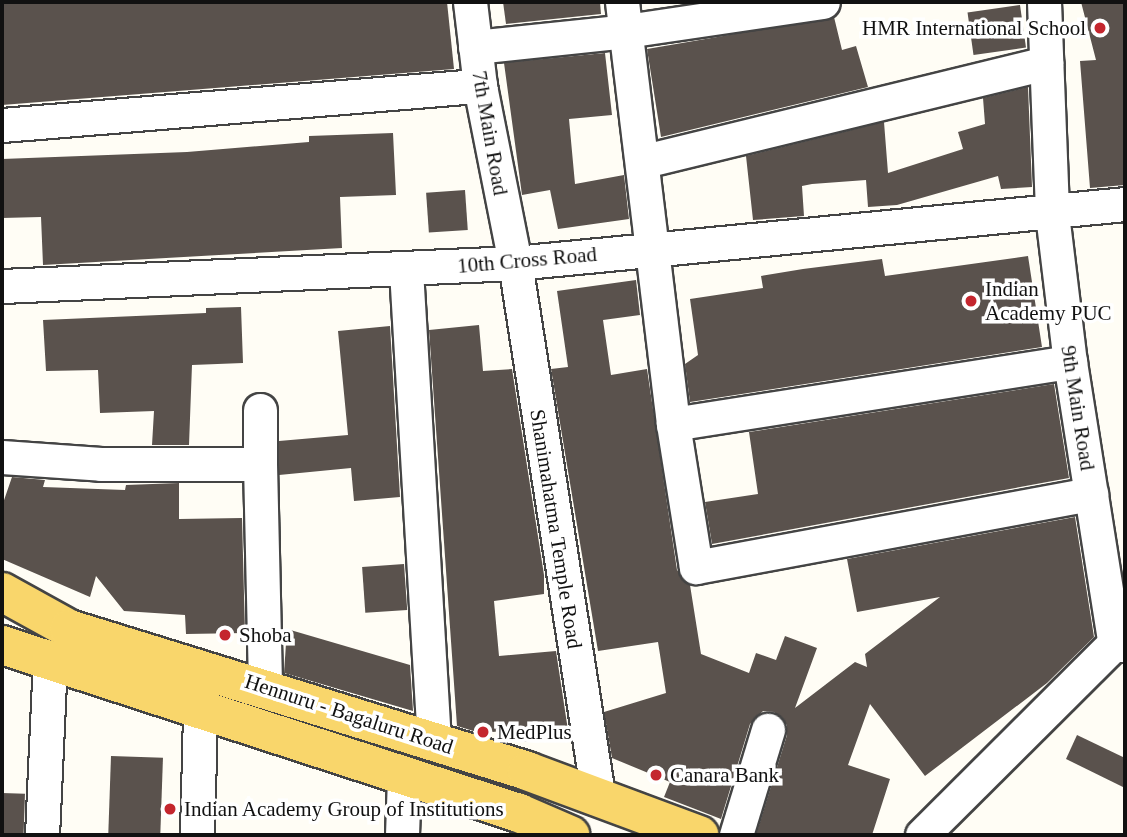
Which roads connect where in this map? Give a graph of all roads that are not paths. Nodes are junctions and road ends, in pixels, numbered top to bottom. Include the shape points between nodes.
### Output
1 (470, 2) edge
2 (824, 2) edge
3 (1044, 2) edge
4 (624, 17) edge
5 (475, 47) junction
6 (1046, 64) junction
7 (480, 86) junction
8 (2, 125) edge
9 (644, 161) junction
10 (1125, 204) edge
11 (1052, 214) junction
12 (653, 248) junction
13 (514, 263) junction
14 (405, 270) junction
15 (2, 286) edge
16 (1070, 362) junction
17 (260, 410) dead end
18 (673, 424) junction
19 (2, 457) edge
20 (260, 464) junction
21 (1091, 494) junction
22 (2, 592) edge
23 (1122, 641) edge
24 (2, 645) edge
25 (50, 662) junction
26 (265, 687) junction
27 (200, 711) junction
28 (768, 730) dead end
29 (434, 741) junction
30 (404, 778) junction
31 (598, 795) junction
32 (519, 824) edge
33 (42, 835) edge
34 (197, 835) edge
35 (402, 835) edge
36 (570, 835) edge
37 (699, 835) edge
38 (736, 835) edge
39 (922, 835) edge

1 - 5 street, 7th Main Road
2 - 4 street
3 - 6 street, 9th Main Road
4 - 5 street
4 - 9 street
5 - 7 street, 7th Main Road
6 - 9 street
6 - 11 street, 9th Main Road
7 - 8 street
7 - 13 street, 7th Main Road
9 - 12 street
10 - 11 street, 10th Cross Road
11 - 12 street, 10th Cross Road
11 - 16 street, 9th Main Road
12 - 13 street, 10th Cross Road
12 - 18 street
13 - 14 street, 10th Cross Road
13 - 31 street, Shanimahatma Temple Road
14 - 15 street, 10th Cross Road
14 - 29 street
16 - 18 street
16 - 21 street, 9th Main Road
17 - 20 street
18 - 21 street via 696,566
19 - 20 street via 101,464
20 - 26 street
21 - 23 street, 9th Main Road
22 - 26 main road, Hennuru - Bagaluru Road via 69,629
23 - 39 street
24 - 25 main road, Hennuru - Bagaluru Road
25 - 27 main road, Hennuru - Bagaluru Road
25 - 33 street
26 - 29 main road, Hennuru - Bagaluru Road
27 - 30 main road, Hennuru - Bagaluru Road
27 - 34 street
28 - 38 street
29 - 31 main road, Hennuru - Bagaluru Road
30 - 32 main road, Hennuru - Bagaluru Road
30 - 35 street
31 - 37 main road, Hennuru - Bagaluru Road
32 - 36 main road, Hennuru - Bagaluru Road

